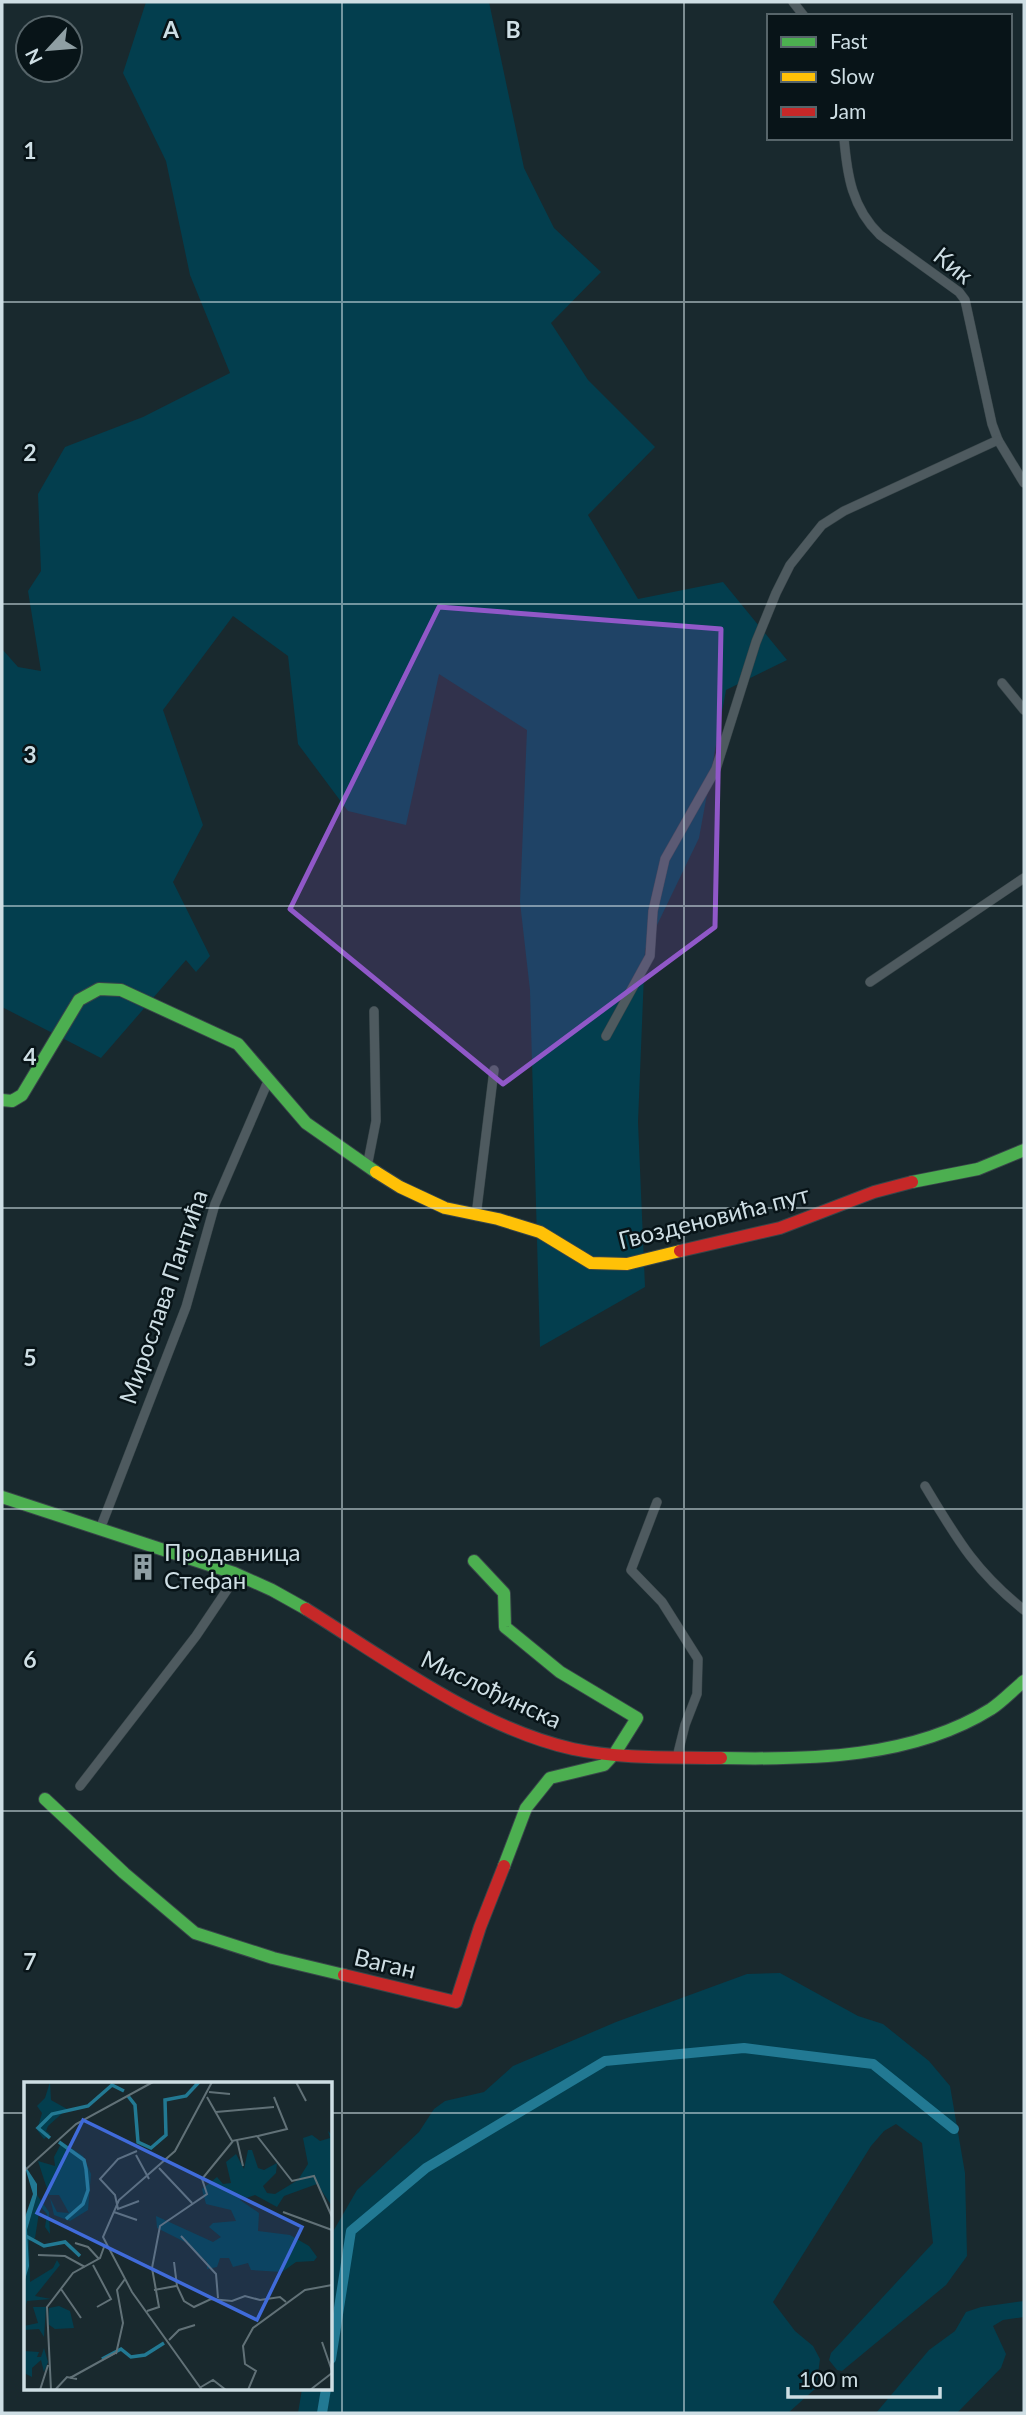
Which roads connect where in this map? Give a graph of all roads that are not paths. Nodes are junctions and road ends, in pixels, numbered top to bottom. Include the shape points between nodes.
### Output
1 (844, 140) edge
2 (998, 440) junction
3 (1024, 483) edge
4 (1002, 682) dead end
5 (1024, 710) edge
6 (1024, 878) edge
7 (870, 982) dead end
8 (374, 1011) dead end
9 (606, 1035) dead end
10 (494, 1070) dead end
11 (269, 1079) junction
12 (2, 1100) edge
13 (1024, 1150) edge
14 (367, 1167) junction
15 (476, 1216) junction
16 (925, 1486) dead end
17 (2, 1497) edge
18 (657, 1502) dead end
19 (100, 1529) junction
20 (474, 1561) dead end
21 (237, 1575) junction
22 (1024, 1610) edge
23 (1024, 1681) edge
24 (615, 1753) junction
25 (677, 1757) junction
26 (80, 1787) dead end
27 (45, 1799) dead end

1 - 2 street, Кик via 850,186 869,225 965,300
2 - 3 street, Кик
2 - 9 street via 844,511 822,525 790,565 756,642 716,769 665,859 653,911 650,956
4 - 5 street
6 - 7 street
8 - 14 street via 376,1121
10 - 15 street
11 - 12 street, Гвозденовића пут via 229,1038 107,987 79,1000 22,1096
11 - 14 street, Гвозденовића пут via 306,1123
11 - 19 street, Мирослава Пантића via 215,1204 186,1307
13 - 15 street, Гвозденовића пут via 978,1169 874,1192 780,1228 626,1264 591,1263 540,1233
14 - 15 street, Гвозденовића пут via 445,1208
16 - 22 street via 989,1581
17 - 19 street, Мислођинска
18 - 25 street via 631,1570 662,1602 698,1660 697,1694
19 - 21 street, Мислођинска
20 - 24 street via 504,1594 505,1627 560,1672 637,1718
21 - 24 street, Мислођинска via 286,1597 467,1707 546,1742
21 - 26 street
23 - 25 street, Мислођинска via 994,1707 955,1727 859,1753 798,1758
24 - 25 street, Мислођинска
24 - 27 street, Ваган via 604,1765 550,1778 526,1808 456,2002 273,1958 195,1933

